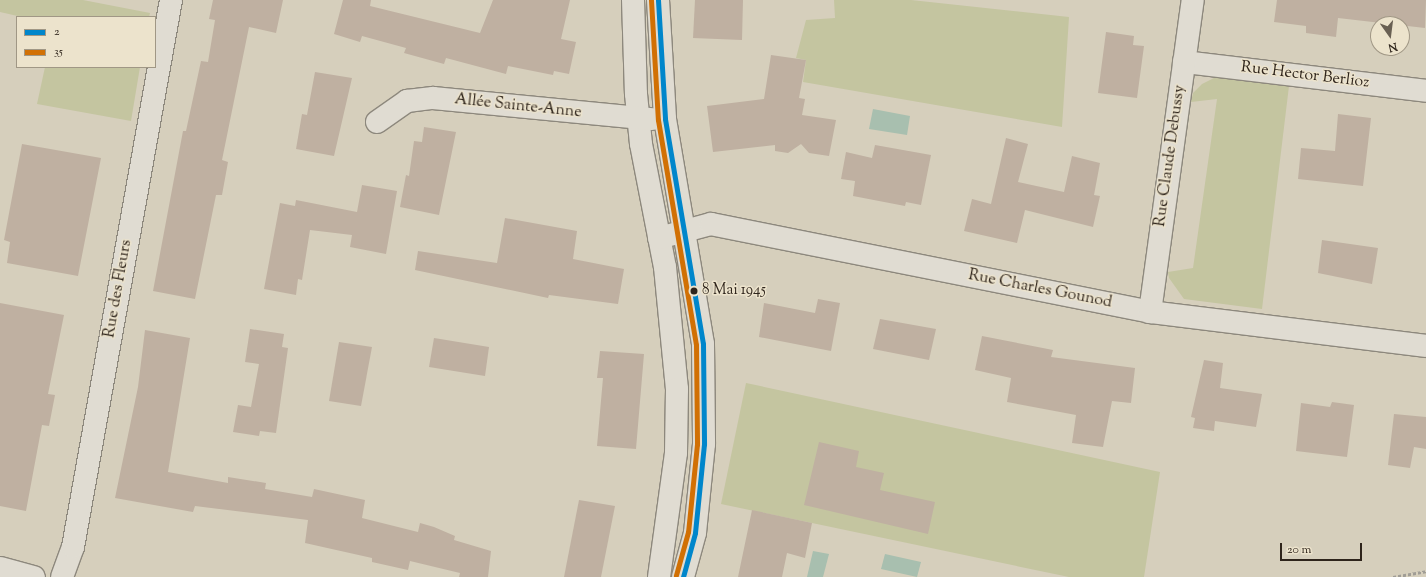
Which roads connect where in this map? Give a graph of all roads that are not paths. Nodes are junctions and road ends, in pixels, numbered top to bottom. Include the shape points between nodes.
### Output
1 (172, 0) edge
2 (633, 0) edge
3 (658, 0) edge
4 (1193, 0) edge
5 (1184, 62) junction
6 (1426, 91) edge
7 (665, 119) junction
8 (638, 120) junction
9 (377, 122) dead end
10 (686, 231) junction
11 (659, 238) junction
12 (1150, 312) junction
13 (1426, 346) edge
14 (0, 568) edge
15 (34, 577) edge
16 (62, 577) edge
17 (659, 577) edge
18 (683, 577) edge

1 - 16 street, Rue des Fleurs via 73,547
2 - 8 street
3 - 7 street
4 - 5 street, Rue Claude Debussy
5 - 6 street, Rue Hector Berlioz
5 - 12 street, Rue Claude Debussy
7 - 8 street, Allée Sainte-Anne
7 - 10 street
8 - 9 street, Allée Sainte-Anne via 433,98 407,101
8 - 11 street
10 - 11 street, Rue Charles Gounod
10 - 12 street, Rue Charles Gounod via 711,224
10 - 18 street via 703,344 704,444 695,533
11 - 17 street via 673,333 677,389 676,453
12 - 13 street, Rue Charles Gounod
14 - 15 street

